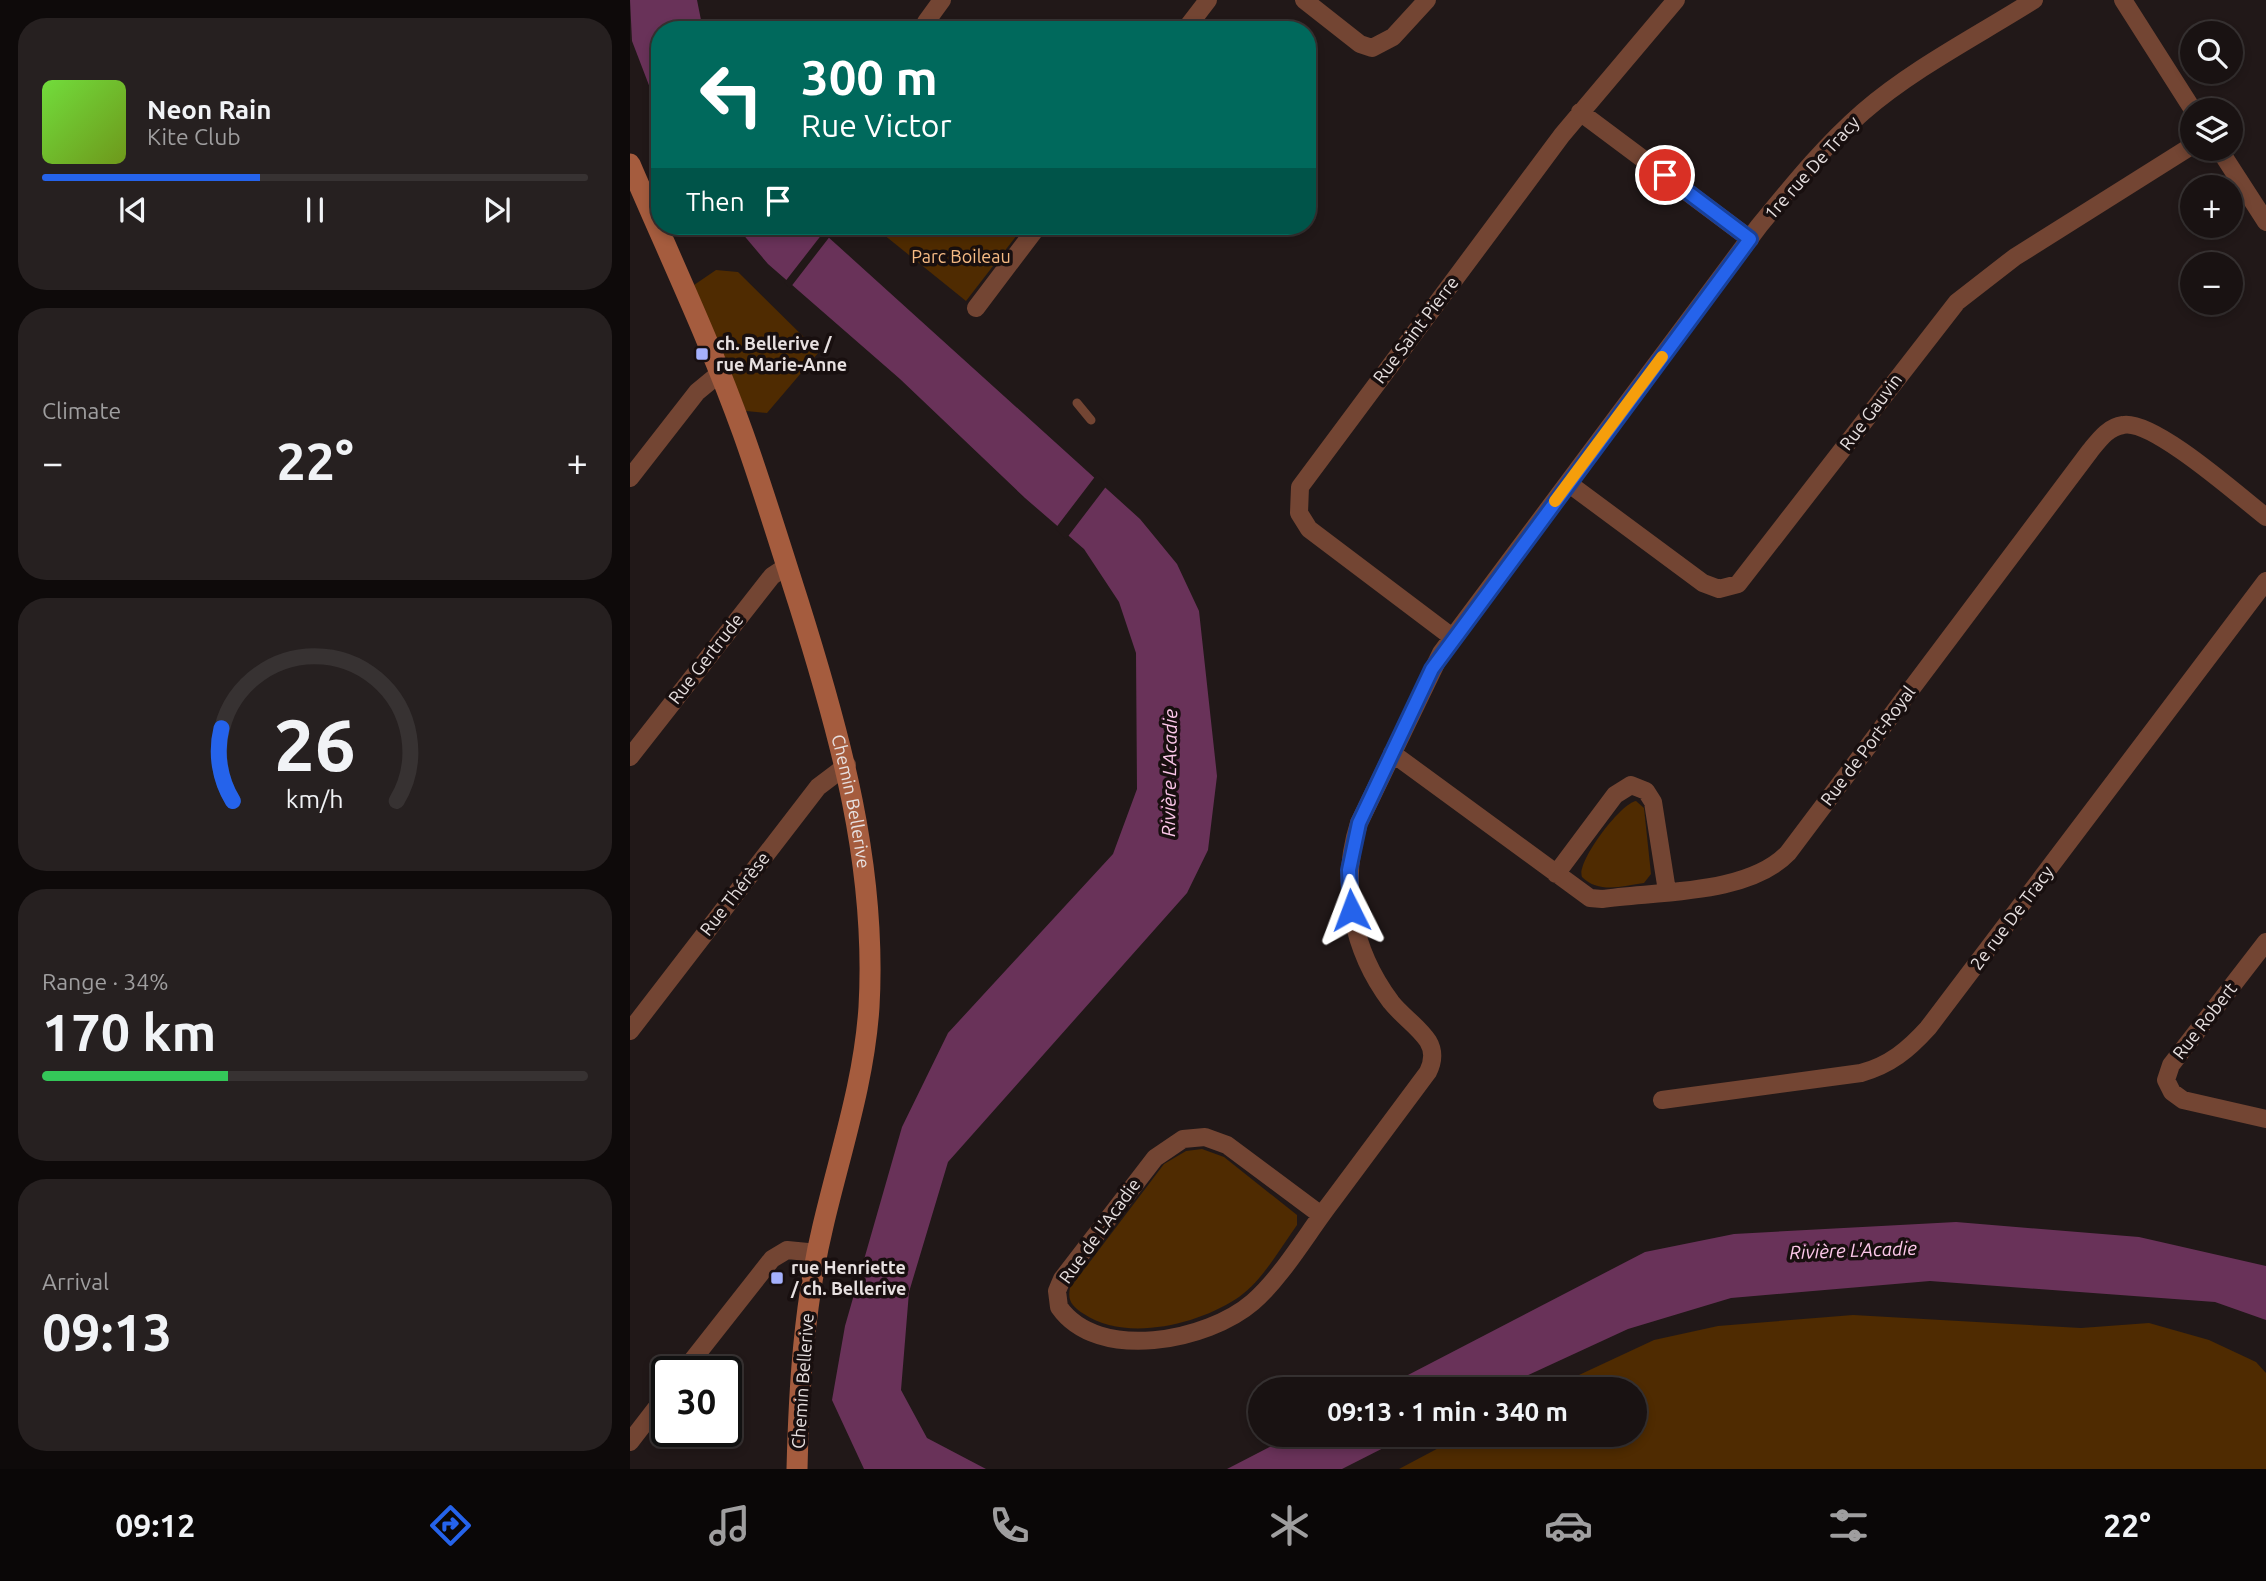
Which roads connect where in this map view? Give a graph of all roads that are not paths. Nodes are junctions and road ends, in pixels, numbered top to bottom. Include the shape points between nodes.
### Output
1 (942, 0) edge
2 (1208, 0) edge
3 (1304, 0) edge
4 (1427, 0) edge
5 (1676, 0) edge
6 (2034, 0) edge
7 (2123, 0) edge
8 (933, 21) edge
9 (1192, 21) edge
10 (2185, 98) edge
11 (1580, 112) junction
12 (2180, 153) edge
13 (2227, 161) edge
14 (630, 164) edge
15 (651, 213) edge
16 (2266, 222) edge
17 (661, 235) edge
18 (1031, 235) edge
19 (1750, 239) junction
20 (976, 308) dead end
21 (720, 373) junction
22 (1077, 403) dead end
23 (1091, 420) dead end
24 (630, 478) edge
25 (1568, 483) junction
26 (2266, 517) edge
27 (787, 566) junction
28 (2266, 581) edge
29 (1452, 637) junction
30 (1392, 752) junction
31 (630, 757) edge
32 (847, 765) junction
33 (1556, 874) junction
34 (1667, 891) junction
35 (2266, 942) edge
36 (630, 1031) edge
37 (1423, 1035) joint
38 (1662, 1100) dead end
39 (2266, 1119) edge
40 (1321, 1215) junction
41 (818, 1253) junction
42 (696, 1356) edge
43 (651, 1415) edge
44 (630, 1442) edge
45 (797, 1469) edge

1 - 8 street
2 - 9 street
3 - 4 street via 1360,44 1372,48 1392,37
5 - 11 street, Rue Saint Pierre
6 - 19 street, 1re rue De Tracy via 1865,110 1811,164
7 - 10 street
11 - 19 street
11 - 29 street, Rue Saint Pierre via 1306,476 1298,494 1299,513 1309,529
12 - 25 street, Rue Gauvin via 2015,257 1966,294 1923,343 1738,584 1719,589 1707,585
13 - 16 street
14 - 15 street, Chemin Bellerive
17 - 21 street, Chemin Bellerive
18 - 20 street
19 - 25 street, 1re rue De Tracy
21 - 24 street via 697,393
21 - 27 street, Chemin Bellerive
22 - 23 lane
25 - 29 street, 1re rue De Tracy
26 - 34 street, Rue de Port-Royal via 2154,432 2131,424 2110,430 1781,860 1749,878
27 - 31 street, Rue Gertrude via 772,576
27 - 32 street, Chemin Bellerive
28 - 38 street, 2e rue De Tracy via 1909,1048 1883,1066 1861,1073
29 - 30 street, 1re rue De Tracy
30 - 33 street, Rue de Port-Royal
30 - 37 street, 1re rue De Tracy via 1355,836 1349,897 1359,943 1373,975
32 - 36 street, Rue Thérèse via 818,787
32 - 41 street, Chemin Bellerive via 865,878 869,1008 857,1096
33 - 34 street, Rue de Port-Royal via 1596,900
33 - 34 street via 1615,795 1631,785 1646,792 1653,802
35 - 39 street, Rue Robert via 2166,1075 2170,1088 2183,1100
37 - 40 street, Rue de L'Acadie via 1432,1054 1428,1072
40 - 40 street, Rue de L'Acadie via 1255,1300 1212,1326 1155,1340 1108,1340 1085,1331 1059,1307 1057,1291 1062,1279 1148,1165 1177,1141 1205,1137 1227,1145
41 - 42 street via 787,1250 772,1259
41 - 45 street, Chemin Bellerive via 807,1312
43 - 44 street

